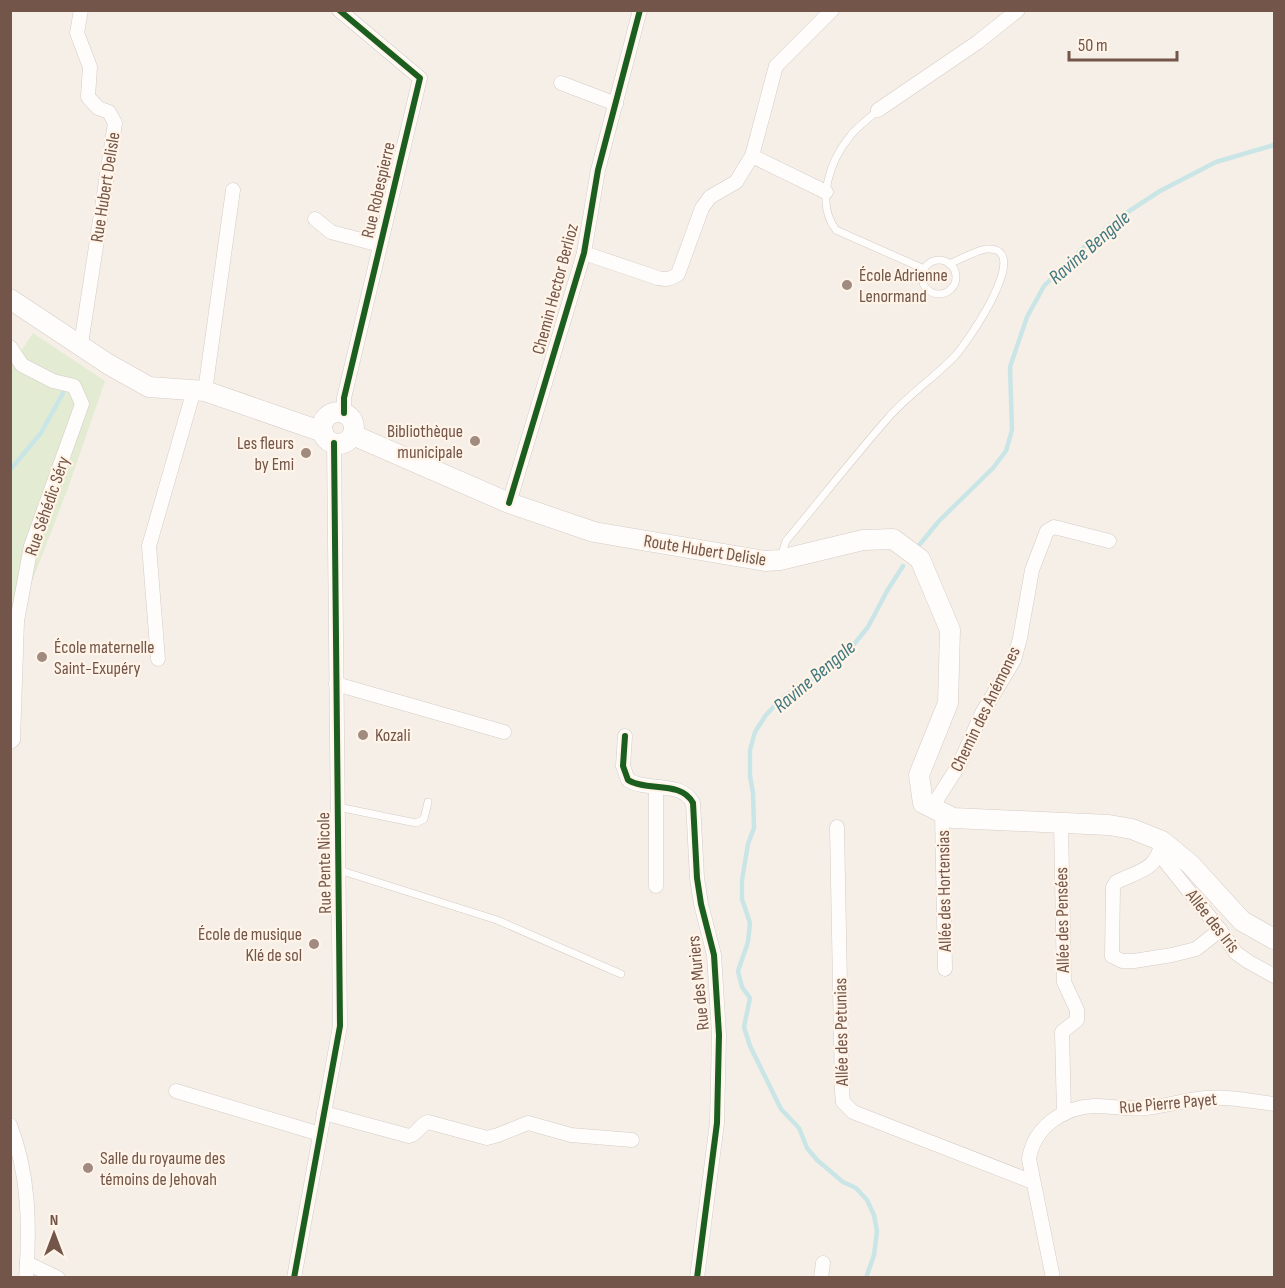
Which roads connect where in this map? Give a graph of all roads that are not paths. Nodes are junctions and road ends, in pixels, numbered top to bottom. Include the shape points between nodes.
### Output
1 (81, 10) edge
2 (339, 10) edge
3 (640, 10) edge
4 (832, 10) edge
5 (1018, 10) edge
6 (561, 83) dead end
7 (615, 104) junction
8 (879, 110) joint
9 (752, 156) junction
10 (233, 190) dead end
11 (826, 192) junction
12 (315, 219) dead end
13 (380, 245) junction
14 (584, 253) junction
15 (949, 264) junction
16 (924, 269) junction
17 (11, 300) edge
18 (81, 344) junction
19 (10, 347) edge
20 (199, 390) junction
21 (344, 413) junction
22 (352, 435) junction
23 (328, 438) junction
24 (509, 503) junction
25 (1109, 541) dead end
26 (780, 560) junction
27 (158, 659) dead end
28 (336, 684) junction
29 (504, 732) dead end
30 (624, 736) dead end
31 (12, 741) edge
32 (656, 787) junction
33 (428, 802) dead end
34 (338, 807) junction
35 (937, 810) junction
36 (1061, 823) junction
37 (837, 826) dead end
38 (1161, 848) junction
39 (339, 870) junction
40 (656, 886) dead end
41 (1220, 930) junction
42 (1275, 939) edge
43 (945, 969) dead end
44 (621, 974) dead end
45 (1275, 976) edge
46 (176, 1090) dead end
47 (1275, 1104) edge
48 (324, 1113) junction
49 (1064, 1114) junction
50 (10, 1125) edge
51 (320, 1134) junction
52 (632, 1140) dead end
53 (1033, 1182) junction
54 (27, 1263) junction
55 (823, 1263) dead end
56 (26, 1278) edge
57 (58, 1278) edge
58 (294, 1278) edge
59 (697, 1278) edge
60 (820, 1278) edge
61 (1053, 1278) edge

1 - 18 street, Rue Hubert Delisle via 76,33 90,67 88,97 98,108 109,112 115,123
2 - 13 street, Rue Robespierre via 420,78
3 - 7 street, Chemin Hector Berlioz
4 - 9 street via 776,66
5 - 8 street
6 - 7 street
7 - 14 street, Chemin Hector Berlioz via 598,170
8 - 11 lane via 850,135 834,162
9 - 11 street
9 - 14 street via 736,182 710,197 702,208 681,269 673,278 657,278
10 - 20 street
11 - 16 lane via 828,220 836,230
12 - 13 street via 331,232
13 - 21 street, Rue Robespierre via 344,398
14 - 24 street, Chemin Hector Berlioz
15 - 16 lane via 939,260
15 - 16 lane via 956,278 951,290 943,294 927,290 921,277
15 - 26 lane via 987,249 998,251 1005,267 981,318 956,355 890,416 786,541
17 - 18 main road
18 - 20 main road via 149,387
19 - 31 street, Rue Séhédic Séry via 22,365 53,381 74,386 82,404 31,546 17,621
20 - 23 main road
20 - 27 street via 149,546
21 - 22 main road via 353,422
21 - 23 main road via 327,416 322,424
22 - 23 main road via 341,444
22 - 24 main road, Route Hubert Delisle
23 - 28 street, Rue Pente Nicole
24 - 26 main road, Route Hubert Delisle via 594,532 765,561
25 - 35 street, Chemin des Anémones via 1054,527 1047,531 1032,570 1014,660 982,713
26 - 35 main road, Route Hubert Delisle via 862,540 893,539 920,559 950,630 948,704 919,775 923,803
28 - 29 street
28 - 34 street, Rue Pente Nicole
30 - 32 street, Rue des Muriers via 623,766 628,780
32 - 40 street
32 - 59 street, Rue des Muriers via 681,791 693,803 697,878 714,956 719,1035 717,1123
33 - 34 lane via 424,819 416,823
34 - 39 street, Rue Pente Nicole
35 - 36 main road via 953,818
35 - 43 street, Allée des Hortensias
36 - 38 main road via 1132,829
36 - 49 street, Allée des Pensées via 1064,982 1077,1010 1077,1020 1062,1032
37 - 53 street, Allée des Petunias via 843,1102 853,1112
38 - 41 street, Allée des Iris
38 - 41 street via 1151,865 1113,887 1113,956 1134,961 1172,956 1196,950
38 - 42 main road via 1190,864 1242,921
39 - 44 lane via 497,920
39 - 48 street, Rue Pente Nicole via 340,1026
41 - 45 street, Allée des Iris via 1236,953
46 - 51 street
47 - 49 street, Rue Pierre Payet via 1210,1098 1136,1109 1097,1106
48 - 51 street, Rue Pente Nicole
48 - 52 street via 409,1136 428,1122 487,1137 528,1123 571,1135
49 - 53 street, Rue Pierre Payet via 1052,1120 1034,1141 1029,1159
50 - 54 street via 21,1155 28,1200
51 - 58 street, Rue Pente Nicole
53 - 61 street, Rue Pierre Payet
54 - 56 street
54 - 57 street
55 - 60 street

